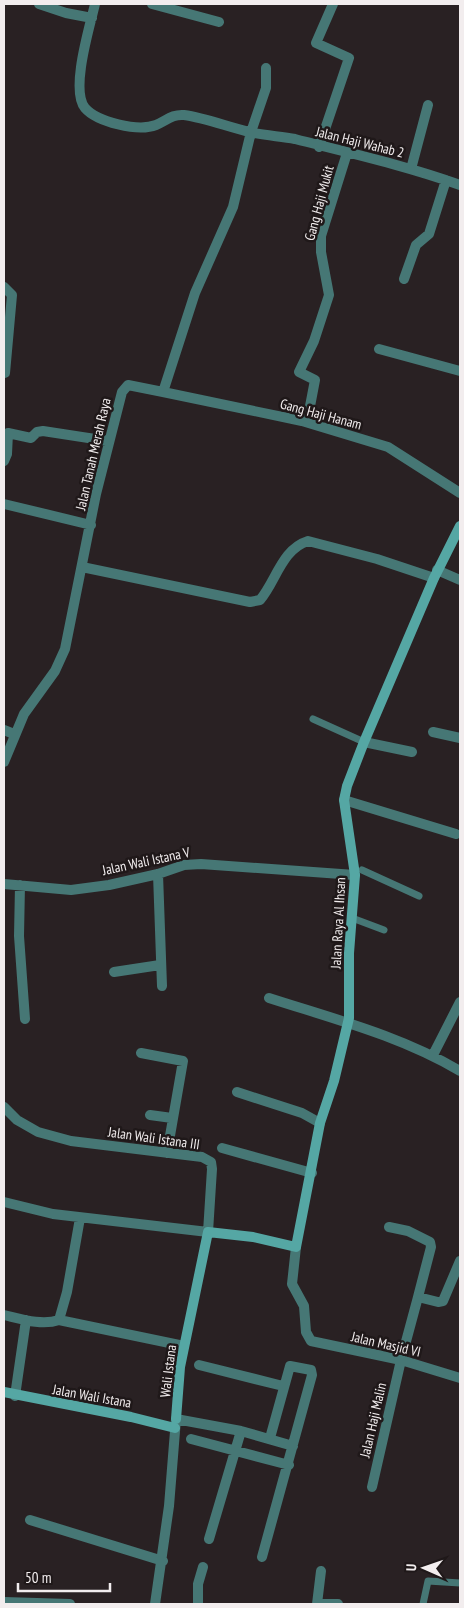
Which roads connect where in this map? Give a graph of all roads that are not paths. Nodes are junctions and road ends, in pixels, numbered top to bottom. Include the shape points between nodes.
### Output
1 (39, 4) edge
2 (95, 4) edge
3 (152, 4) edge
4 (333, 4) edge
5 (92, 18) junction
6 (219, 22) dead end
7 (266, 68) dead end
8 (428, 105) dead end
9 (251, 132) junction
10 (319, 146) junction
11 (347, 153) junction
12 (411, 169) junction
13 (446, 180) junction
14 (460, 185) edge
15 (404, 279) dead end
16 (4, 287) edge
17 (379, 349) dead end
18 (460, 371) edge
19 (5, 373) edge
20 (163, 392) junction
21 (307, 422) junction
22 (6, 433) edge
23 (108, 441) junction
24 (4, 461) edge
25 (460, 493) edge
26 (4, 504) edge
27 (91, 525) junction
28 (460, 526) edge
29 (82, 567) junction
30 (436, 574) junction
31 (460, 580) edge
32 (313, 719) dead end
33 (4, 730) edge
34 (433, 732) dead end
35 (14, 734) junction
36 (460, 738) edge
37 (364, 742) junction
38 (412, 752) dead end
39 (4, 762) edge
40 (344, 800) junction
41 (456, 834) dead end
42 (357, 870) junction
43 (158, 874) junction
44 (4, 884) edge
45 (20, 884) junction
46 (419, 896) dead end
47 (352, 918) junction
48 (384, 930) dead end
49 (160, 965) junction
50 (114, 972) dead end
51 (162, 986) dead end
52 (269, 998) dead end
53 (460, 1002) edge
54 (24, 1018) dead end
55 (348, 1021) junction
56 (141, 1053) dead end
57 (433, 1055) junction
58 (460, 1071) edge
59 (237, 1092) dead end
60 (4, 1107) edge
61 (150, 1115) dead end
62 (172, 1118) junction
63 (320, 1123) junction
64 (222, 1148) dead end
65 (167, 1153) junction
66 (312, 1173) junction
67 (4, 1202) edge
68 (80, 1218) junction
69 (389, 1227) dead end
70 (208, 1232) junction
71 (296, 1247) junction
72 (460, 1261) edge
73 (418, 1297) junction
74 (4, 1315) edge
75 (26, 1320) junction
76 (60, 1320) junction
77 (308, 1336) joint
78 (184, 1346) junction
79 (401, 1360) junction
80 (199, 1365) dead end
81 (460, 1378) edge
82 (283, 1386) junction
83 (4, 1392) edge
84 (15, 1396) junction
85 (175, 1424) junction
86 (241, 1431) junction
87 (270, 1438) junction
88 (191, 1439) dead end
89 (293, 1446) junction
90 (235, 1452) junction
91 (289, 1464) junction
92 (372, 1487) dead end
93 (30, 1520) dead end
94 (209, 1539) dead end
95 (262, 1557) dead end
96 (163, 1561) junction
97 (203, 1567) dead end
98 (321, 1571) dead end
99 (460, 1583) edge
100 (4, 1602) edge
101 (55, 1604) edge
102 (70, 1604) edge
103 (155, 1604) edge
104 (198, 1604) edge
105 (317, 1604) edge
106 (338, 1604) edge
107 (423, 1604) edge

1 - 5 street
2 - 5 street, Jalan Haji Wahab 2
3 - 6 street
4 - 10 street via 316,43 349,58
5 - 9 street, Jalan Haji Wahab 2 via 81,66 80,97 86,109 108,123 134,127 156,125 169,117 183,115
7 - 9 street via 266,88
8 - 12 street
9 - 10 street, Jalan Haji Wahab 2
9 - 20 street via 232,207 195,293
10 - 11 street, Jalan Haji Wahab 2
11 - 12 street, Jalan Haji Wahab 2
11 - 21 street, Gang Haji Mukit via 322,236 320,252 329,295 314,341 299,372 315,380
12 - 13 street, Jalan Haji Wahab 2
13 - 14 street, Jalan Haji Wahab 2
13 - 15 street via 430,234 416,245
16 - 19 street via 12,295 13,306
17 - 18 street
20 - 21 street, Gang Haji Hanam
20 - 23 street, Jalan Tanah Merah Raya via 128,385 122,392
21 - 25 street, Gang Haji Hanam via 388,447
22 - 23 street via 31,438 43,431
22 - 24 street
23 - 27 street, Jalan Tanah Merah Raya
26 - 27 street
27 - 29 street, Jalan Tanah Merah Raya
28 - 30 street, Jalan Raya Al Ihsan
29 - 30 street via 250,602 260,600 267,592 286,555 308,541
29 - 35 street, Jalan Tanah Merah Raya via 65,649 55,671 24,714
30 - 31 street
30 - 37 street, Jalan Raya Al Ihsan
32 - 37 lane
33 - 35 street
34 - 36 street
35 - 39 street, Jalan Tanah Merah Raya
37 - 38 street
37 - 40 street, Jalan Raya Al Ihsan
40 - 41 street
40 - 42 street, Jalan Raya Al Ihsan
42 - 43 street, Jalan Wali Istana V via 201,864 184,865
42 - 46 lane
42 - 47 street, Jalan Raya Al Ihsan
43 - 45 street, Jalan Wali Istana V via 71,890
43 - 49 street
44 - 45 street, Jalan Wali Istana V
45 - 54 street via 19,936
47 - 48 lane
47 - 55 street, Jalan Raya Al Ihsan
49 - 50 street
49 - 51 street
52 - 55 street
53 - 57 street
55 - 57 street
55 - 63 street, Jalan Raya Al Ihsan
56 - 62 street via 183,1061
57 - 58 street
59 - 63 street via 302,1113
60 - 65 street, Jalan Wali Istana III via 17,1120 38,1132 71,1141
61 - 62 street
62 - 65 street
63 - 66 street, Jalan Raya Al Ihsan
64 - 66 street
65 - 70 street, Jalan Wali Istana III via 202,1157 211,1162
66 - 71 street, Jalan Raya Al Ihsan
67 - 68 street
68 - 70 street
68 - 76 street
69 - 73 street, Jalan Haji Malin via 408,1231 430,1242
70 - 71 street via 253,1237
70 - 78 street, Wali Istana
71 - 77 street, Jalan Raya Al Ihsan via 292,1284 304,1306
72 - 73 street via 443,1300 438,1302
73 - 79 street, Jalan Haji Malin
74 - 75 street
75 - 76 street
75 - 84 street
76 - 78 street
77 - 79 street, Jalan Masjid VI via 318,1343
78 - 85 street, Wali Istana
79 - 81 street, Jalan Masjid VI
79 - 92 street, Jalan Haji Malin
80 - 82 street
82 - 87 street
82 - 89 street via 290,1366 311,1370
83 - 84 street, Jalan Wali Istana
84 - 85 street, Jalan Wali Istana
85 - 86 street
85 - 96 street, Wali Istana
86 - 87 street
86 - 90 street
87 - 89 street
88 - 90 street
89 - 91 street
90 - 91 street
90 - 94 street
91 - 95 street
93 - 96 street
96 - 103 street, Wali Istana
97 - 104 street via 198,1584
98 - 105 street
99 - 107 lane via 428,1581
100 - 101 street
101 - 102 street
105 - 106 street

